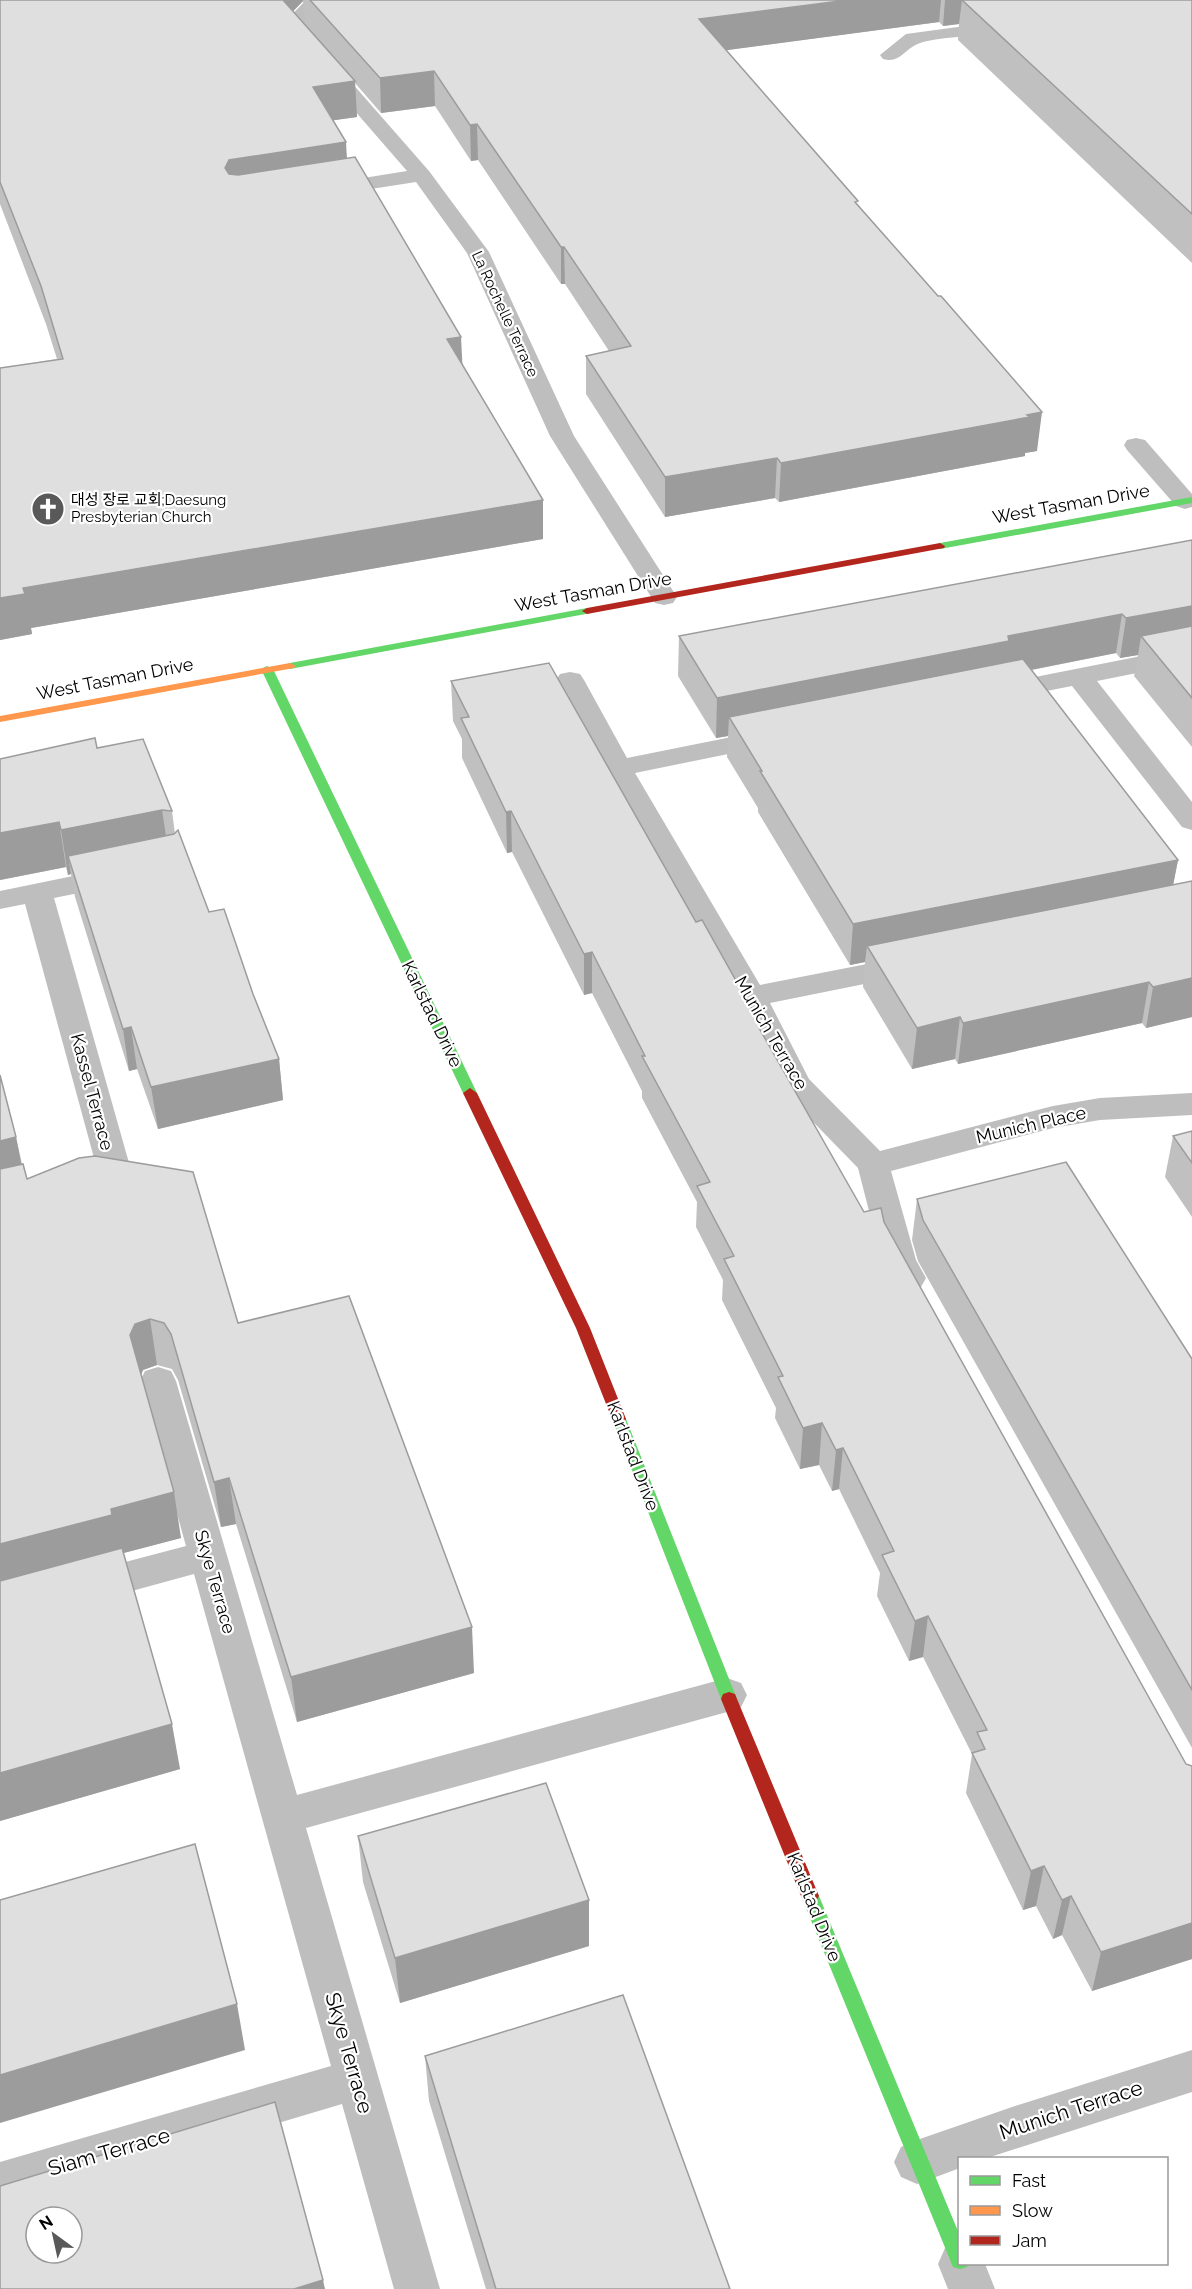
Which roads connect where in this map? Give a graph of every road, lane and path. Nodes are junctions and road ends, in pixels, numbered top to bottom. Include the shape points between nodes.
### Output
1 (317, 0) edge
2 (1016, 25) edge
3 (890, 55) dead end
4 (422, 175) junction
5 (309, 192) edge
6 (1136, 445) dead end
7 (1189, 501) edge
8 (664, 597) junction
9 (1192, 654) edge
10 (267, 669) junction
11 (1079, 676) junction
12 (570, 680) dead end
13 (975, 697) edge
14 (0, 719) edge
15 (802, 731) edge
16 (618, 768) junction
17 (1192, 820) edge
18 (147, 870) edge
19 (37, 893) junction
20 (0, 900) edge
21 (935, 960) edge
22 (751, 997) junction
23 (1192, 1104) edge
24 (873, 1164) junction
25 (0, 1203) edge
26 (922, 1303) edge
27 (158, 1382) dead end
28 (207, 1556) junction
29 (0, 1611) edge
30 (727, 1695) junction
31 (282, 1817) junction
32 (1192, 2071) edge
33 (357, 2079) junction
34 (917, 2162) junction
35 (0, 2184) edge
36 (958, 2257) edge
37 (961, 2265) edge
38 (417, 2289) edge
39 (972, 2289) edge

1 - 4 street, La Rochelle Terrace via 291,26
2 - 3 street via 913,38
4 - 5 street
4 - 8 street, La Rochelle Terrace via 478,252 562,436
6 - 7 street
7 - 8 street, West Tasman Drive
8 - 10 street, West Tasman Drive
9 - 11 street
10 - 14 street, West Tasman Drive
10 - 30 street, Karlstad Drive via 583,1328
11 - 13 street
11 - 17 street
12 - 16 street, Munich Terrace
15 - 16 street
16 - 22 street, Munich Terrace
18 - 19 street
19 - 20 street
19 - 25 street, Kassel Terrace via 116,1177
21 - 22 street
22 - 24 street, Munich Terrace via 796,1085
23 - 24 street, Munich Place via 1065,1115
24 - 26 street, Munich Terrace via 899,1262
27 - 28 street, Skye Terrace
28 - 29 street
28 - 31 street, Skye Terrace
30 - 31 street
30 - 34 street, Karlstad Drive
31 - 33 street, Skye Terrace
32 - 34 street, Munich Terrace
33 - 35 street, Siam Terrace
33 - 38 street, Skye Terrace
34 - 36 street, Karlstad Drive
37 - 39 street, Karlstad Drive

